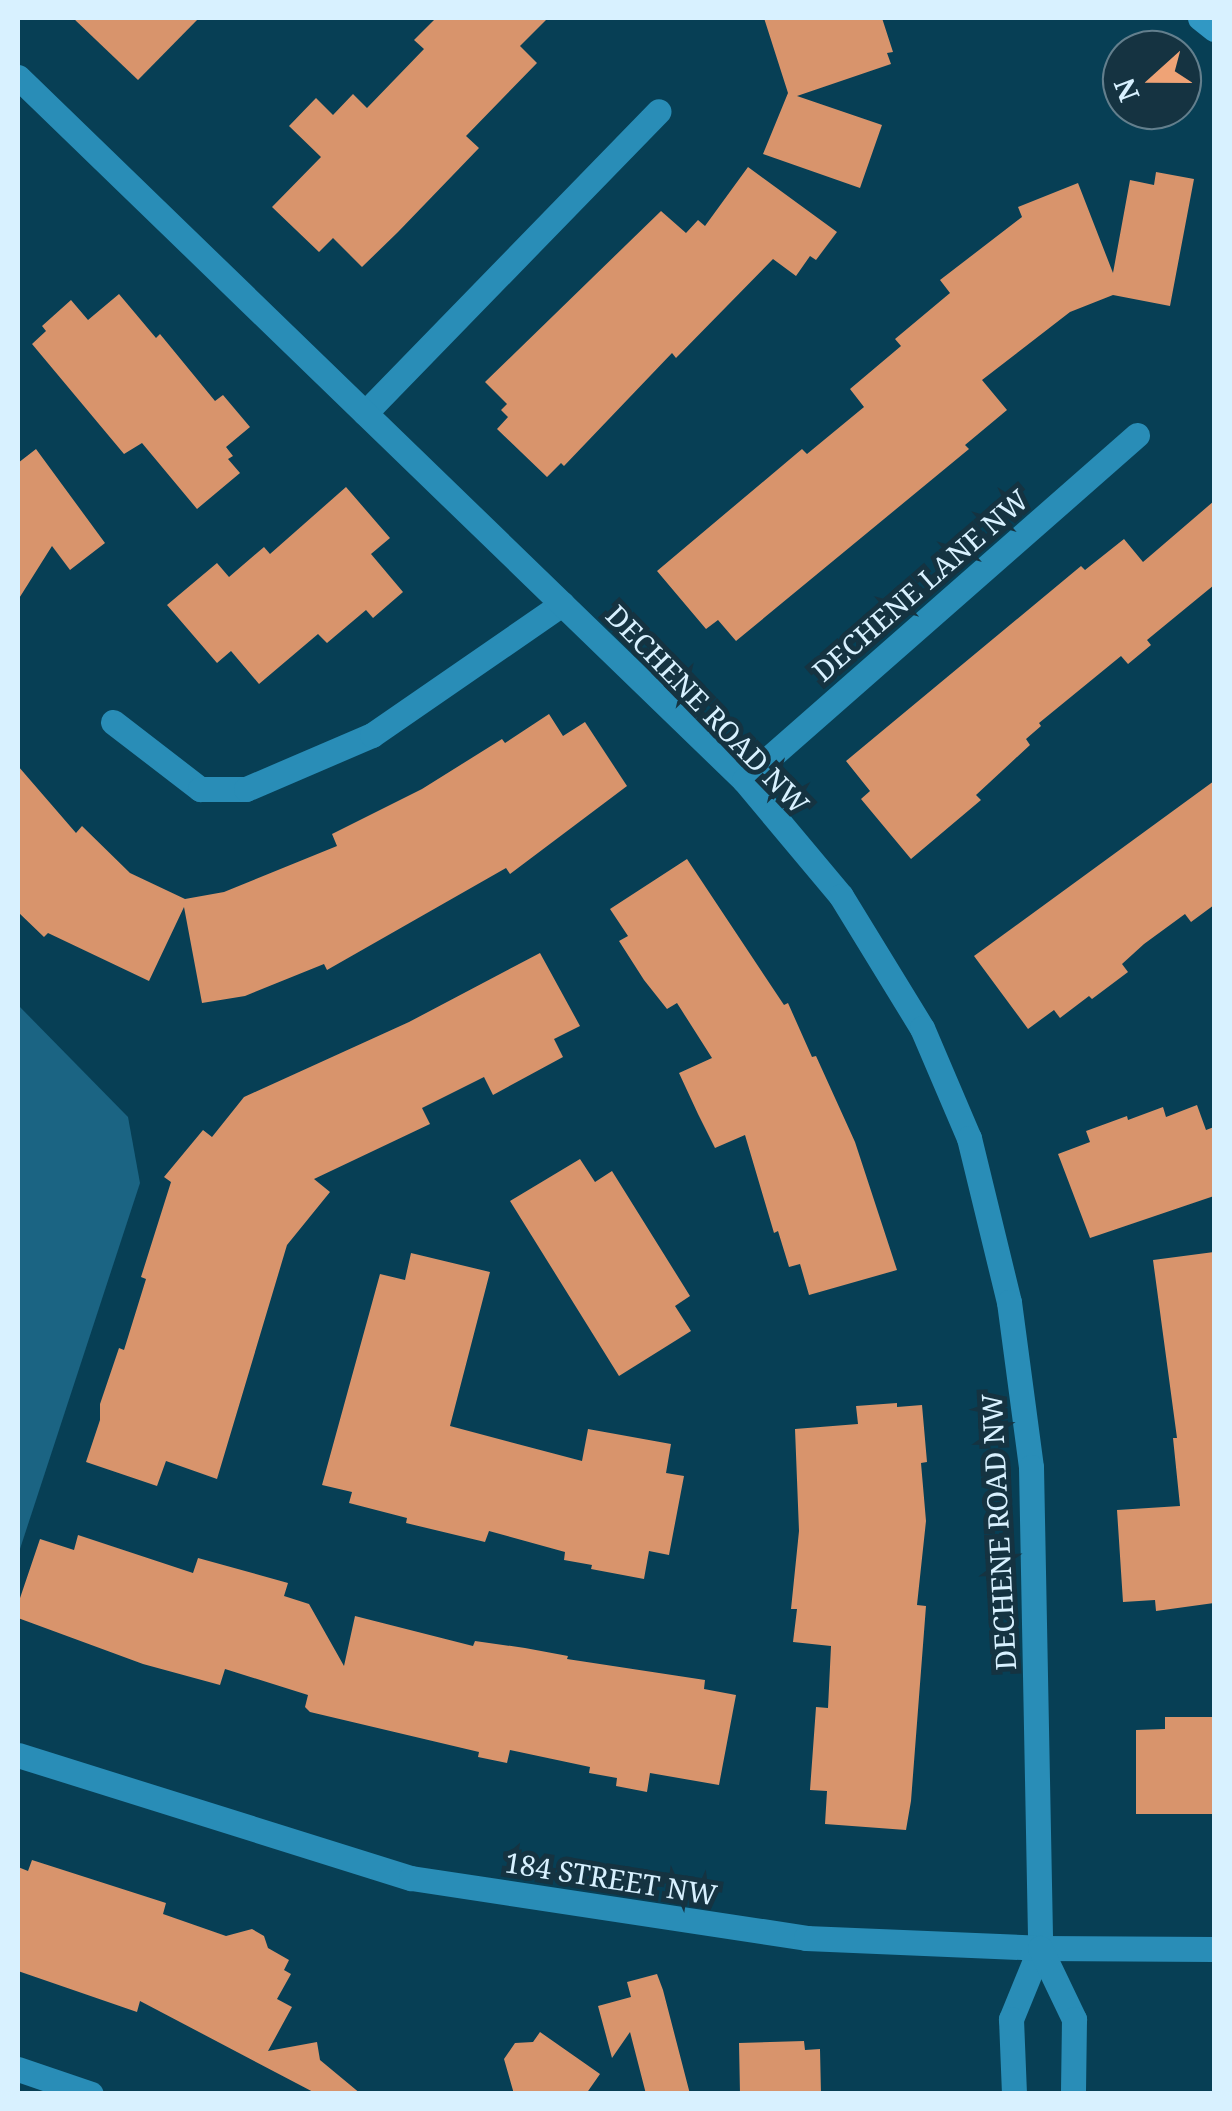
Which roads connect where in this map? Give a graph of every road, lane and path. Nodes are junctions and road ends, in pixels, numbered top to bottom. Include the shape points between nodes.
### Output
1 (1200, 18) edge
2 (1214, 29) edge
3 (18, 78) edge
4 (660, 111) dead end
5 (365, 412) junction
6 (1137, 435) dead end
7 (562, 604) junction
8 (113, 722) dead end
9 (744, 780) junction
10 (18, 1755) edge
11 (1040, 1948) junction
12 (1214, 1948) edge
13 (18, 2069) edge
14 (91, 2094) edge
15 (1014, 2094) edge
16 (1073, 2094) edge

1 - 2 main road
3 - 5 street, DECHENE ROAD NW
4 - 5 street
5 - 7 street, DECHENE ROAD NW
6 - 9 street, DECHENE LANE NW
7 - 8 street via 372,735 246,789 200,789
7 - 9 street, DECHENE ROAD NW
9 - 11 street, DECHENE ROAD NW via 841,896 922,1028 969,1138 1009,1302 1031,1467
10 - 11 street, 184 STREET NW via 411,1878 806,1938
11 - 12 street, 184 STREET NW
11 - 15 street via 1011,2019
11 - 16 street via 1074,2018
13 - 14 street

